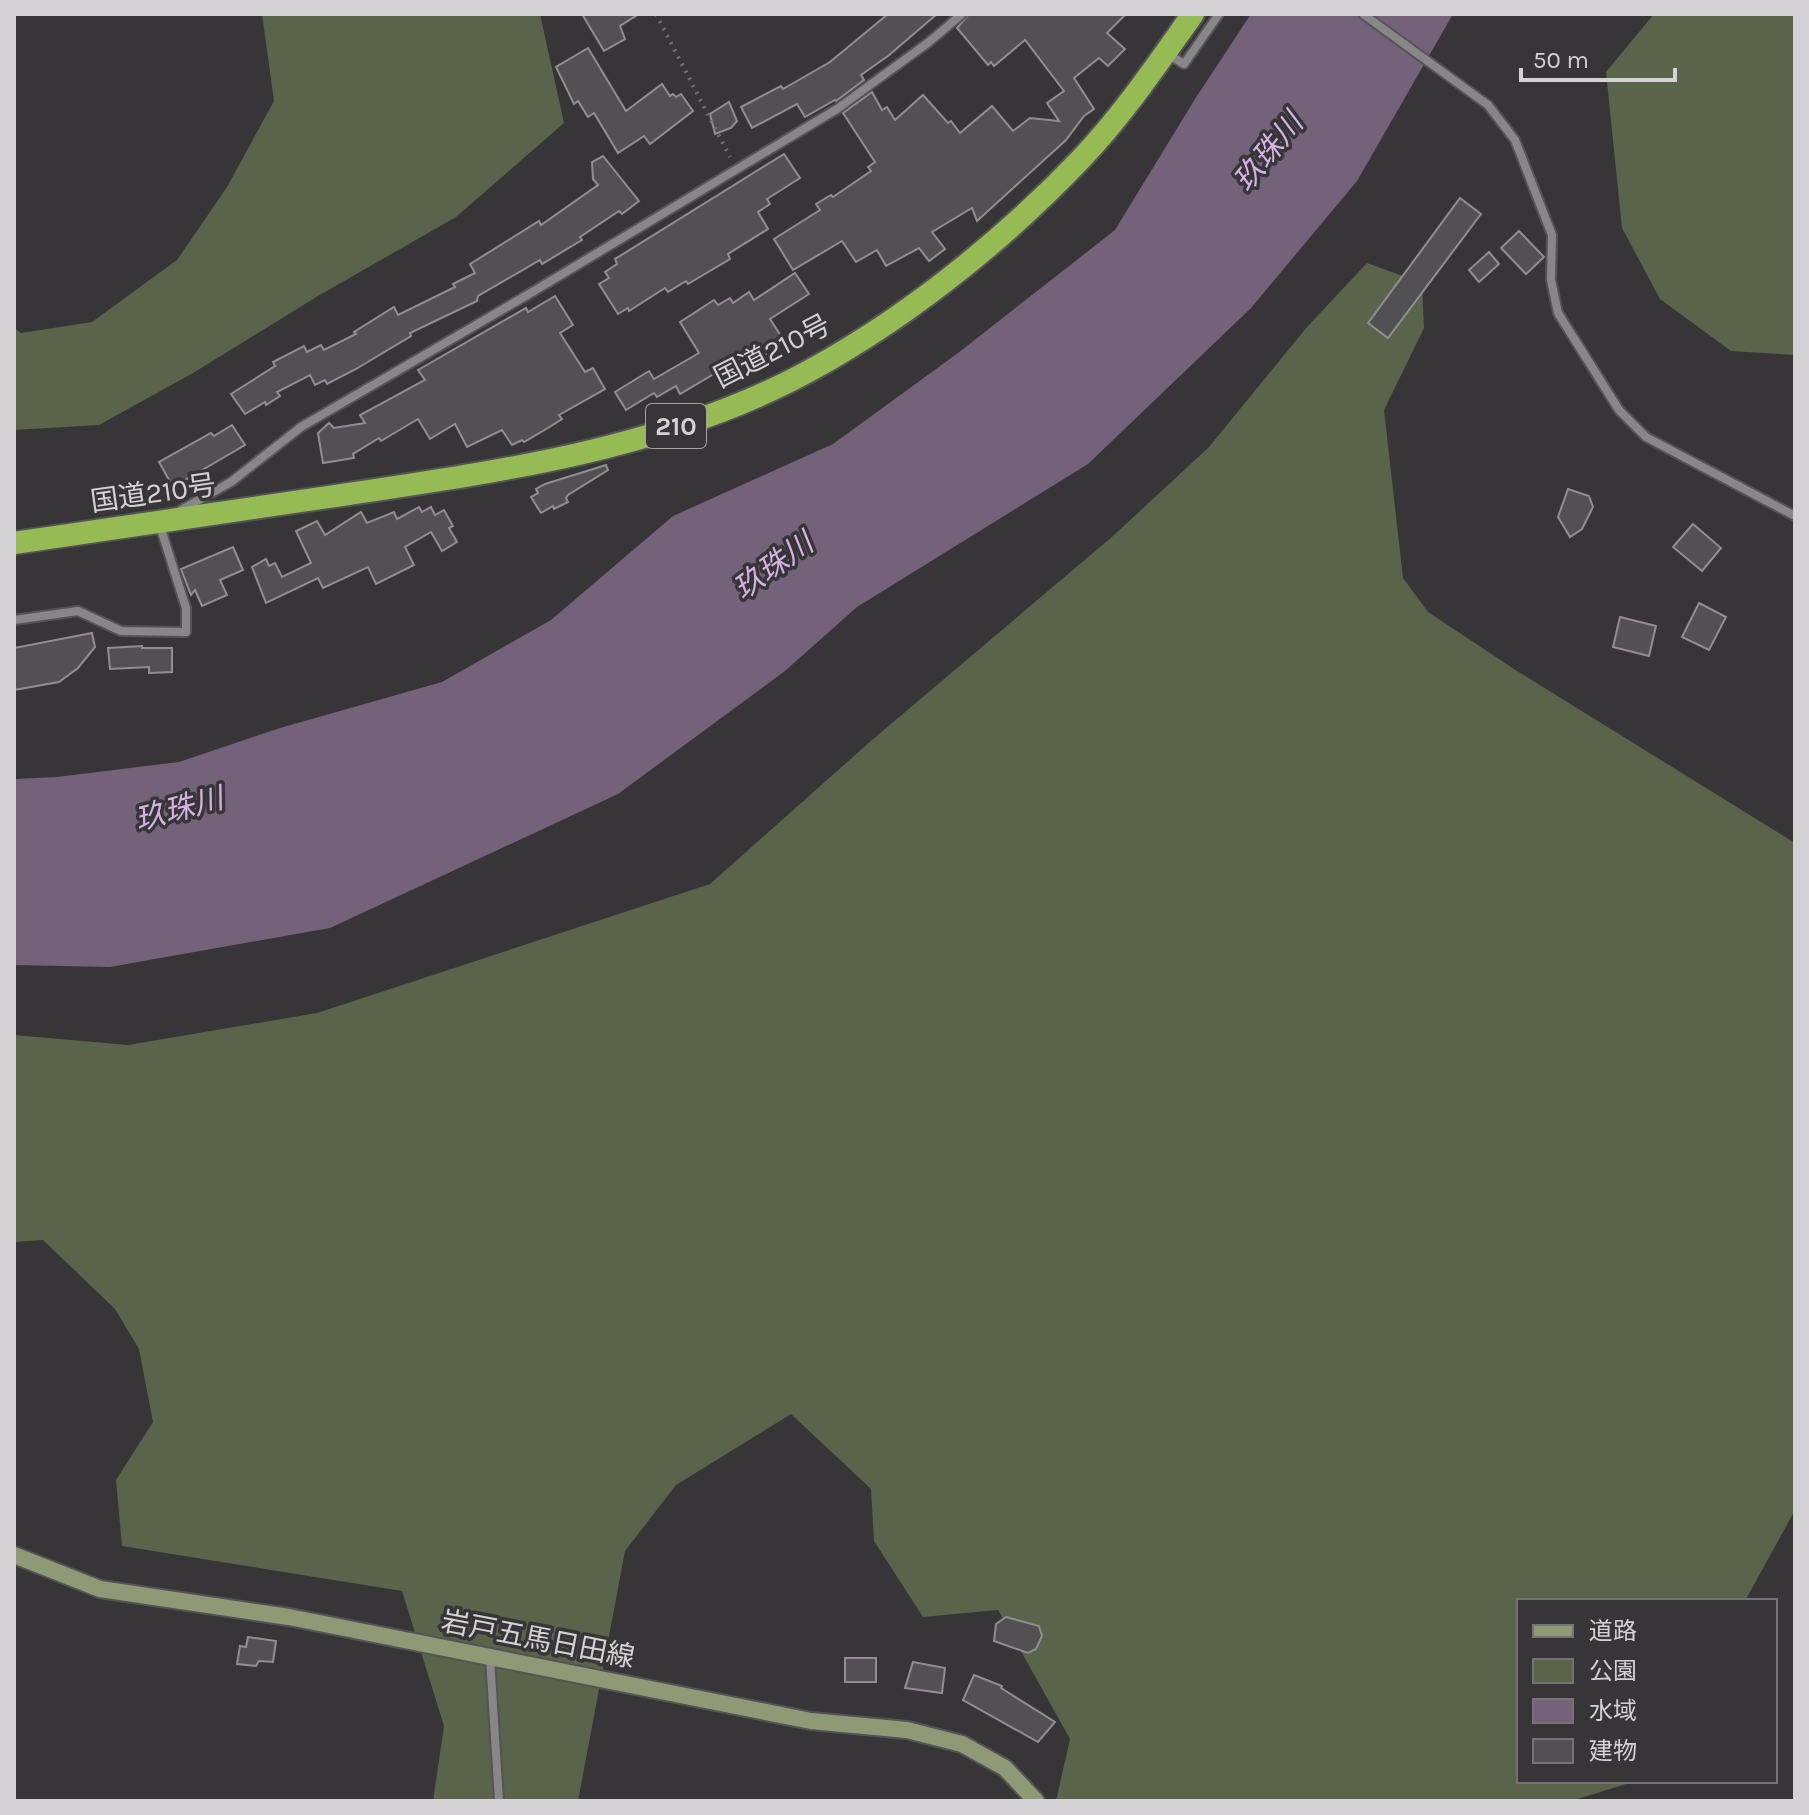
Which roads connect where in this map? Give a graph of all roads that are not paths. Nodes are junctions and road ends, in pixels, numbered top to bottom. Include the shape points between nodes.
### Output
1 (962, 14) edge
2 (1193, 14) edge
3 (1219, 14) edge
4 (1363, 14) edge
5 (1165, 53) junction
6 (1795, 516) edge
7 (159, 523) junction
8 (14, 543) edge
9 (14, 620) edge
10 (14, 1555) edge
11 (490, 1656) junction
12 (499, 1801) edge
13 (1036, 1801) edge

1 - 7 street via 837,109 301,427 231,482
2 - 5 highway, 国道210号 / 210
3 - 5 street via 1184,64
4 - 6 street via 1488,105 1515,140 1552,235 1551,280 1558,313 1619,410 1646,437
5 - 7 highway, 国道210号 / 210 via 1082,158 987,248 891,321 793,379 632,442 563,459
7 - 8 highway, 国道210号 / 210
7 - 9 street via 186,608 186,632 121,631 78,611
10 - 11 main road, 岩戸五馬日田線 via 100,1589 289,1617
11 - 12 street
11 - 13 main road, 岩戸五馬日田線 via 811,1721 907,1730 962,1744 1005,1768

